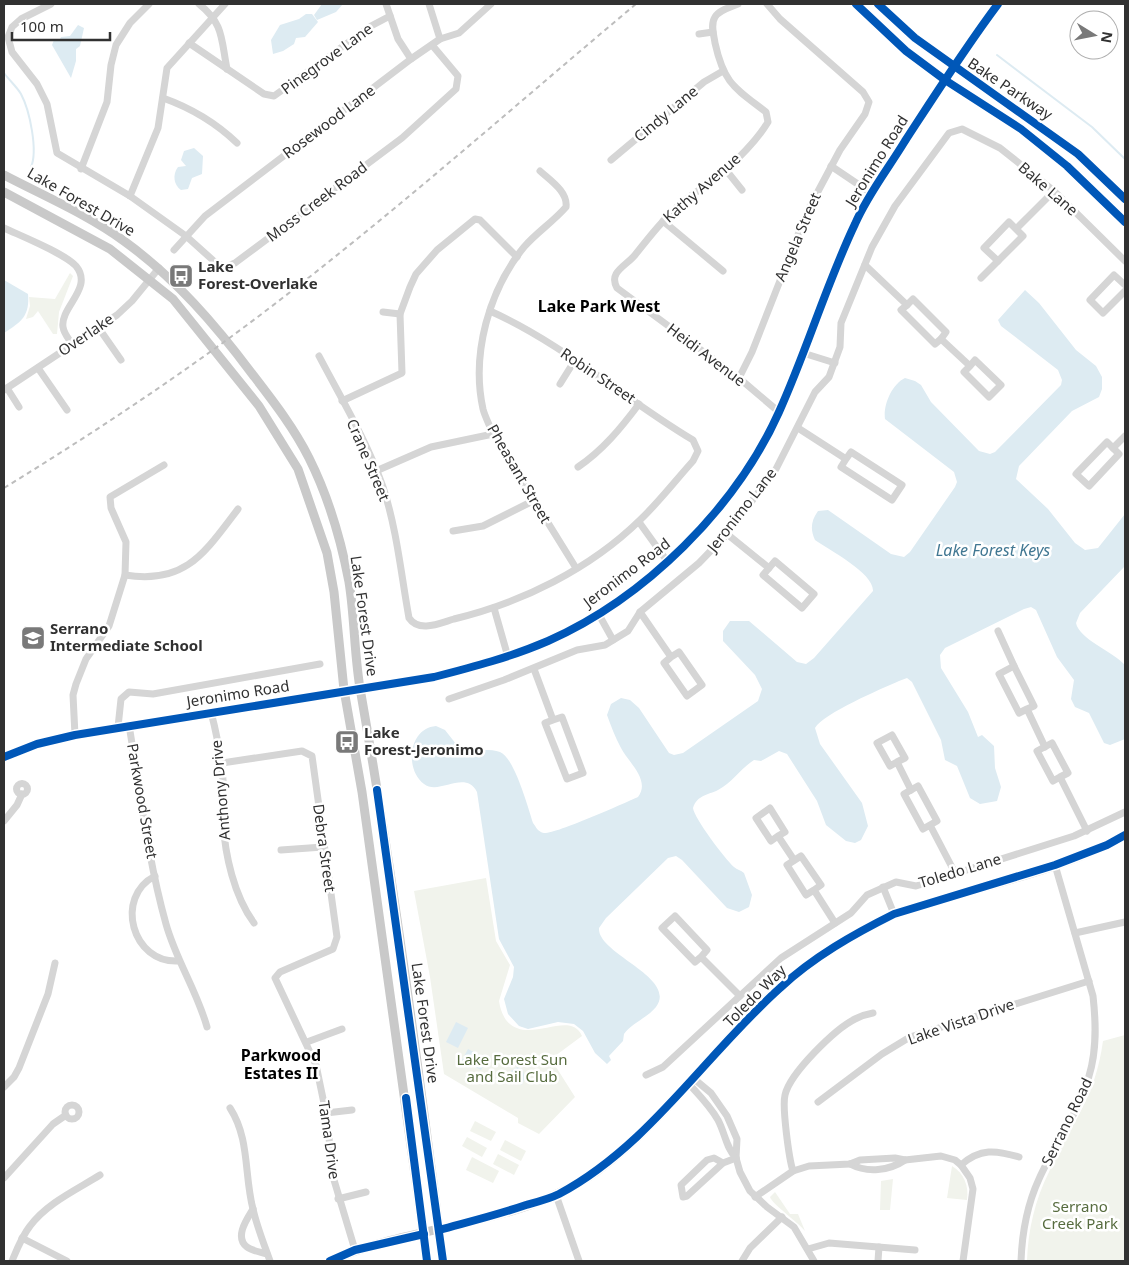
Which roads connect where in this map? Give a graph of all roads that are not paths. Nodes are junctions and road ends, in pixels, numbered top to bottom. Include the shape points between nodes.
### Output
1 (51, 4) edge
2 (149, 4) edge
3 (199, 4) edge
4 (225, 4) edge
5 (386, 4) edge
6 (429, 4) edge
7 (491, 4) edge
8 (738, 4) edge
9 (766, 4) edge
10 (856, 4) edge
11 (878, 4) edge
12 (998, 4) edge
13 (214, 16) junction
14 (390, 16) junction
15 (713, 32) junction
16 (699, 34) dead end
17 (440, 39) junction
18 (189, 43) junction
19 (432, 45) junction
20 (411, 59) junction
21 (954, 68) junction
22 (227, 69) junction
23 (723, 71) junction
24 (945, 80) junction
25 (163, 98) junction
26 (962, 129) joint
27 (237, 143) dead end
28 (611, 160) dead end
29 (831, 166) junction
30 (81, 169) junction
31 (726, 170) junction
32 (540, 171) dead end
33 (4, 175) edge
34 (742, 190) dead end
35 (1054, 190) junction
36 (4, 192) edge
37 (871, 193) junction
38 (130, 196) junction
39 (1125, 199) edge
40 (663, 221) junction
41 (1125, 222) edge
42 (4, 228) edge
43 (1016, 229) junction
44 (186, 236) junction
45 (174, 250) dead end
46 (517, 257) junction
47 (998, 261) junction
48 (1125, 261) edge
49 (865, 265) junction
50 (159, 268) junction
51 (723, 270) dead end
52 (614, 278) joint
53 (981, 278) dead end
54 (150, 280) junction
55 (1124, 281) edge
56 (1125, 290) edge
57 (907, 305) junction
58 (490, 311) junction
59 (383, 312) dead end
60 (400, 314) junction
61 (98, 327) junction
62 (940, 338) junction
63 (72, 344) junction
64 (804, 353) junction
65 (319, 356) dead end
66 (121, 360) dead end
67 (575, 360) junction
68 (835, 363) junction
69 (970, 366) junction
70 (38, 368) junction
71 (739, 378) junction
72 (560, 384) dead end
73 (5, 389) edge
74 (342, 401) junction
75 (639, 404) junction
76 (19, 407) dead end
77 (66, 410) dead end
78 (779, 412) junction
79 (798, 428) junction
80 (493, 434) junction
81 (1125, 436) edge
82 (1113, 448) junction
83 (846, 459) junction
84 (164, 465) dead end
85 (578, 467) dead end
86 (376, 471) junction
87 (533, 501) junction
88 (238, 509) dead end
89 (638, 522) junction
90 (453, 531) dead end
91 (727, 534) junction
92 (668, 561) junction
93 (576, 568) junction
94 (769, 568) junction
95 (125, 575) junction
96 (494, 608) junction
97 (640, 612) junction
98 (598, 613) junction
99 (998, 632) dead end
100 (613, 640) junction
101 (508, 656) junction
102 (671, 657) junction
103 (320, 664) dead end
104 (1014, 666) junction
105 (534, 669) junction
106 (360, 688) junction
107 (344, 690) junction
108 (449, 699) dead end
109 (1026, 709) junction
110 (211, 712) junction
111 (553, 720) junction
112 (129, 725) junction
113 (118, 727) junction
114 (75, 735) junction
115 (1045, 747) junction
116 (4, 757) edge
117 (897, 762) dead end
118 (222, 763) junction
119 (1060, 777) junction
120 (911, 790) junction
121 (22, 794) dead end
122 (1125, 812) edge
123 (4, 821) edge
124 (930, 825) junction
125 (1087, 831) junction
126 (1125, 835) edge
127 (778, 836) junction
128 (323, 846) junction
129 (280, 850) dead end
130 (794, 860) junction
131 (1055, 865) junction
132 (955, 873) junction
133 (155, 876) junction
134 (883, 887) junction
135 (814, 890) junction
136 (894, 914) junction
137 (1125, 922) edge
138 (254, 923) dead end
139 (834, 923) junction
140 (1075, 934) junction
141 (701, 957) junction
142 (179, 961) junction
143 (55, 963) dead end
144 (275, 978) joint
145 (1090, 981) junction
146 (740, 996) junction
147 (874, 1013) dead end
148 (207, 1027) dead end
149 (342, 1029) dead end
150 (307, 1042) junction
151 (646, 1075) dead end
152 (691, 1080) junction
153 (4, 1087) edge
154 (818, 1102) dead end
155 (230, 1108) dead end
156 (352, 1110) dead end
157 (326, 1113) junction
158 (66, 1115) dead end
159 (1019, 1157) dead end
160 (736, 1158) junction
161 (723, 1163) junction
162 (961, 1165) junction
163 (793, 1171) junction
164 (100, 1175) dead end
165 (4, 1178) edge
166 (366, 1192) dead end
167 (556, 1195) junction
168 (755, 1197) junction
169 (338, 1199) junction
170 (253, 1209) junction
171 (782, 1217) junction
172 (439, 1230) junction
173 (424, 1234) junction
174 (22, 1238) junction
175 (879, 1247) junction
176 (808, 1249) junction
177 (355, 1250) junction
178 (915, 1250) dead end
179 (268, 1258) edge
180 (12, 1261) edge
181 (67, 1261) edge
182 (330, 1261) edge
183 (428, 1261) edge
184 (443, 1261) edge
185 (579, 1261) edge
186 (742, 1261) edge
187 (814, 1261) edge
188 (878, 1261) edge
189 (963, 1261) edge
190 (1021, 1261) edge

1 - 30 street, Moss Creek Road via 12,27 9,46 37,84 47,104 57,153
2 - 30 street via 130,23 116,45 107,102
3 - 13 street
4 - 13 street
5 - 14 street
6 - 17 street
7 - 17 street, Rosewood Lane via 459,33
8 - 15 street via 715,16
9 - 29 street, Angela Street via 863,92 869,102 866,114
10 - 24 main road, Bake Parkway via 900,46
11 - 21 main road, Bake Parkway
12 - 21 main road, Jeronimo Road
13 - 18 street
13 - 22 street
14 - 20 street via 398,39
14 - 22 street, Pinegrove Lane via 371,26 274,96 264,94
15 - 16 street
15 - 23 street
17 - 19 street, Rosewood Lane
18 - 22 street, Pinegrove Lane
18 - 25 street via 167,68
19 - 20 street, Rosewood Lane
19 - 44 street, Moss Creek Road via 457,73 459,83 402,138 231,266 216,263
20 - 44 street, Rosewood Lane via 205,216
21 - 24 main road, Jeronimo Road
21 - 39 main road, Bake Parkway via 1078,154
23 - 28 street, Cindy Lane via 704,82
23 - 31 street, Kathy Avenue via 742,95 766,112 768,118 762,130
24 - 37 main road, Jeronimo Road
24 - 41 main road, Bake Parkway via 1021,129 1067,166
25 - 27 street via 189,107
25 - 38 street via 158,128
26 - 35 street, Bake Lane via 1000,148
26 - 49 street, Jeronimo Lane via 946,136 902,196
29 - 37 street
29 - 71 street, Angela Street via 807,212
30 - 38 street, Moss Creek Road
31 - 34 street
31 - 40 street, Kathy Avenue
32 - 46 street, Pheasant Street via 563,194 566,207
33 - 50 main road, Lake Forest Drive via 122,239
35 - 43 street
35 - 48 street, Bake Lane
36 - 54 main road, Lake Forest Drive via 110,249
37 - 64 main road, Jeronimo Road via 841,255
38 - 44 street, Moss Creek Road
40 - 51 street
40 - 52 street, Kathy Avenue via 632,258 621,266
42 - 63 street via 63,257 78,270 81,284 63,324
43 - 47 street via 1023,236
43 - 47 street via 1009,222 984,248
44 - 45 street, Rosewood Lane
46 - 58 street, Pheasant Street
46 - 60 street via 475,219 425,263 410,287
47 - 53 street
49 - 57 street
49 - 68 street, Jeronimo Lane via 841,323 840,347
50 - 54 street, Overlake
50 - 106 main road, Lake Forest Drive via 218,328 278,407 308,457 329,508 349,584
52 - 71 street, Heidi Avenue via 617,288
54 - 61 street, Overlake via 124,309
54 - 107 main road, Lake Forest Drive via 173,300 259,406 298,469 327,554
55 - 56 street via 1114,275 1090,300 1103,313
57 - 62 street via 913,299 946,332
57 - 62 street via 901,310 935,344
58 - 67 street, Robin Street via 521,324
58 - 80 street, Pheasant Street via 479,368 484,410
59 - 60 street
60 - 74 street via 402,373
61 - 63 street, Overlake
61 - 66 street
62 - 69 street
63 - 70 street, Overlake
64 - 68 street
64 - 78 main road, Jeronimo Road
65 - 74 street, Crane Street
67 - 72 street
67 - 75 street, Robin Street
68 - 79 street, Jeronimo Lane via 815,392
69 - 69 street via 975,360 1001,385 990,397 964,372
70 - 73 street, Overlake
70 - 77 street
71 - 78 street, Heidi Avenue
73 - 76 street
74 - 86 street, Crane Street
75 - 85 street via 593,457
75 - 89 street, Robin Street via 693,440 698,451 693,462
78 - 92 main road, Jeronimo Road via 755,457 728,495 692,539
79 - 83 street
79 - 91 street, Jeronimo Lane via 772,475
80 - 86 street via 431,447
80 - 87 street, Pheasant Street
81 - 82 street
82 - 82 street via 1106,442 1076,474 1089,486 1119,454
83 - 83 street via 851,452 902,485 892,500 841,467
84 - 95 street via 110,497 111,508 126,542
86 - 96 street, Crane Street via 398,547 409,618 417,626 430,625
87 - 90 street via 483,526
87 - 93 street, Pheasant Street
88 - 95 street via 198,559 183,569 158,577
89 - 92 street
89 - 93 street
91 - 94 street
91 - 97 street, Jeronimo Lane via 699,563
92 - 98 main road, Jeronimo Road
93 - 96 street
94 - 94 street via 775,561 814,594 802,608 763,575
95 - 114 street via 109,626 86,660 76,684 73,695
96 - 101 street
97 - 100 street, Jeronimo Lane via 628,631
97 - 102 street
98 - 100 street
98 - 101 main road, Jeronimo Road via 557,636
99 - 104 street
100 - 105 street, Jeronimo Lane via 598,648 577,650
101 - 106 main road, Jeronimo Road via 434,677
102 - 102 street via 679,652 702,685 687,696 664,663
103 - 113 street via 153,694 129,692 121,699
104 - 109 street via 1034,706
104 - 109 street via 999,674 1019,713
105 - 108 street, Jeronimo Lane
105 - 111 street
106 - 107 main road, Jeronimo Road
106 - 172 main road, Lake Forest Drive via 378,790
107 - 110 main road, Jeronimo Road
107 - 173 main road, Lake Forest Drive via 362,792
109 - 115 street
110 - 112 main road, Jeronimo Road
110 - 118 street, Anthony Drive
111 - 111 street via 562,717 583,773 567,779 545,723
112 - 113 main road, Jeronimo Road
112 - 133 street, Parkwood Street
113 - 114 main road, Jeronimo Road
114 - 116 main road, Jeronimo Road via 37,744
115 - 119 street via 1052,743 1068,773
115 - 119 street via 1037,751 1052,781
117 - 120 street
118 - 128 street, Debra Street via 308,752 312,756
118 - 138 street, Anthony Drive via 222,821 227,852 239,899
119 - 125 street
120 - 124 street via 918,786 937,821
120 - 124 street via 904,794 923,829
121 - 123 street
122 - 125 street, Toledo Lane
124 - 132 street
125 - 132 street, Toledo Lane
126 - 131 main road, Toledo Way
127 - 127 street via 785,832 770,808 756,818 771,841
127 - 130 street
128 - 129 street
128 - 144 street, Debra Street via 336,944 327,953 280,972
130 - 135 street via 802,856 821,885
130 - 135 street via 787,865 806,895
131 - 136 main road, Toledo Way
131 - 140 street, Serrano Road
132 - 134 street, Toledo Lane via 916,886 896,882
133 - 142 street, Parkwood Street via 166,926
133 - 142 street, Parkwood Street via 140,887 134,904 133,930 147,949 164,959
134 - 136 street
134 - 139 street, Toledo Lane
135 - 139 street
136 - 152 main road, Toledo Way via 836,946 780,987
137 - 140 street
139 - 146 street, Toledo Lane via 781,958
140 - 145 street, Serrano Road
141 - 141 street via 708,950 675,916 662,928 695,962
141 - 146 street
142 - 148 street, Parkwood Street via 201,1004
143 - 153 street via 48,994 19,1068
144 - 150 street, Tama Drive
145 - 154 street, Lake Vista Drive via 910,1037
145 - 190 street, Serrano Road via 1096,1032 1090,1075 1034,1193
146 - 151 street, Toledo Lane via 663,1067
147 - 163 street via 854,1019 841,1029 812,1056 787,1088 784,1106
149 - 150 street
150 - 157 street, Tama Drive via 316,1065
152 - 160 street via 710,1093 727,1116 737,1139
152 - 167 main road, Toledo Way via 619,1153 597,1171
155 - 170 street via 242,1134
156 - 157 street
157 - 169 street, Tama Drive
158 - 165 street via 53,1124
159 - 162 street via 982,1152
160 - 161 street
160 - 168 street via 746,1185
161 - 161 street via 710,1158 707,1160 680,1185 683,1197
162 - 163 street via 941,1156 905,1160 889,1168 860,1169 850,1164 809,1166
162 - 189 street via 969,1175 973,1189
163 - 168 street
164 - 174 street via 45,1210
166 - 169 street
167 - 172 main road, Toledo Way
167 - 185 street
168 - 171 street
169 - 177 street, Tama Drive
170 - 179 street
170 - 179 street via 245,1221 242,1237 248,1248
171 - 176 street via 798,1232
171 - 186 street via 750,1248
172 - 173 main road, Toledo Way
172 - 184 main road, Lake Forest Drive
173 - 177 main road, Toledo Way
173 - 183 main road, Lake Forest Drive
174 - 180 street
174 - 181 street
175 - 176 street via 829,1243
175 - 178 street
175 - 188 street
176 - 187 street
177 - 182 main road, Toledo Way

